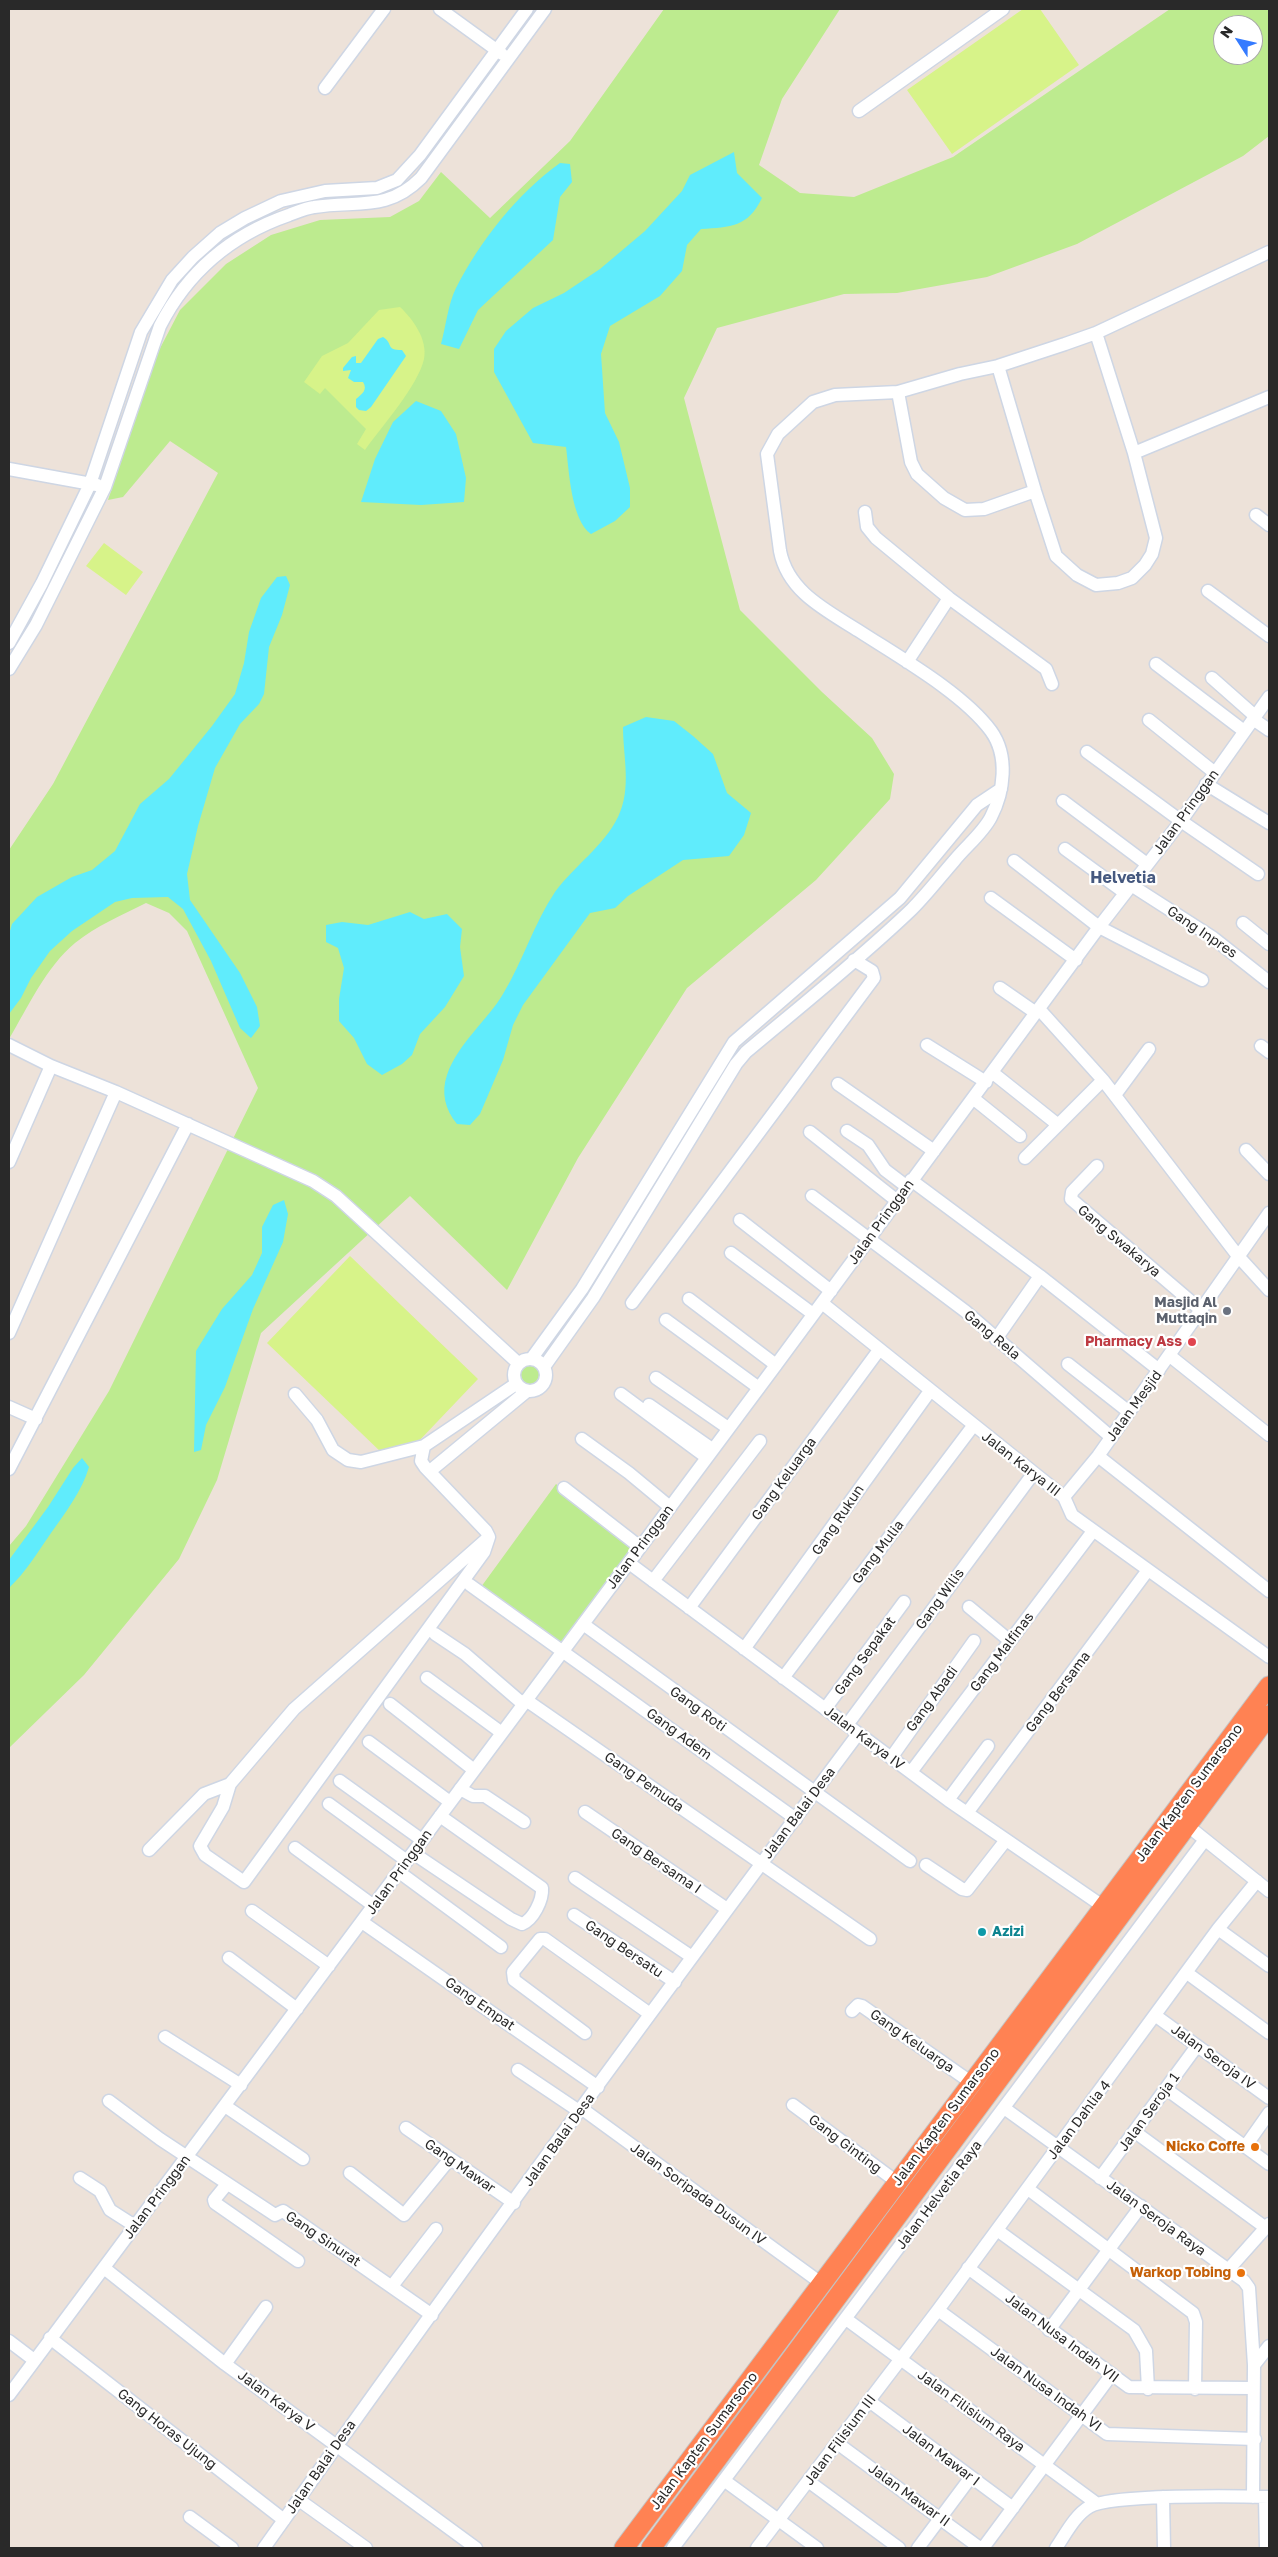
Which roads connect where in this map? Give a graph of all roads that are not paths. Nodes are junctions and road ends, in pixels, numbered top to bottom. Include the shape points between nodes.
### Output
1 (384, 9) edge
2 (440, 9) edge
3 (528, 9) edge
4 (545, 9) edge
5 (1003, 9) edge
6 (497, 50) junction
7 (508, 59) junction
8 (325, 88) dead end
9 (859, 111) dead end
10 (1269, 252) edge
11 (1096, 333) junction
12 (998, 366) junction
13 (898, 392) junction
14 (1269, 397) edge
15 (1134, 453) junction
16 (9, 469) edge
17 (90, 484) junction
18 (104, 487) junction
19 (1035, 491) junction
20 (865, 512) dead end
21 (1256, 515) dead end
22 (1269, 525) edge
23 (1208, 591) dead end
24 (950, 598) junction
25 (1269, 636) edge
26 (9, 643) edge
27 (907, 662) junction
28 (1156, 664) dead end
29 (9, 669) edge
30 (1212, 678) dead end
31 (1052, 684) dead end
32 (1269, 698) edge
33 (1254, 718) junction
34 (1149, 720) dead end
35 (1269, 730) edge
36 (1244, 731) junction
37 (1087, 752) dead end
38 (1215, 773) junction
39 (1206, 784) junction
40 (1001, 789) junction
41 (1063, 801) dead end
42 (1181, 822) junction
43 (1269, 823) edge
44 (1065, 849) dead end
45 (1014, 861) dead end
46 (1147, 864) junction
47 (1258, 874) dead end
48 (1128, 889) junction
49 (991, 898) dead end
50 (1244, 923) dead end
51 (1099, 927) junction
52 (1269, 944) edge
53 (854, 960) junction
54 (1076, 960) junction
55 (1202, 980) dead end
56 (1269, 982) edge
57 (801, 986) junction
58 (1000, 988) dead end
59 (809, 999) junction
60 (1037, 1011) junction
61 (9, 1045) edge
62 (927, 1045) dead end
63 (1149, 1050) dead end
64 (51, 1066) junction
65 (989, 1078) junction
66 (1103, 1080) junction
67 (838, 1084) dead end
68 (116, 1092) junction
69 (1115, 1095) junction
70 (974, 1099) junction
71 (188, 1124) junction
72 (1057, 1124) junction
73 (847, 1131) dead end
74 (810, 1132) dead end
75 (1020, 1136) dead end
76 (1246, 1150) dead end
77 (934, 1151) junction
78 (1025, 1158) dead end
79 (9, 1162) edge
80 (1096, 1166) dead end
81 (656, 1168) junction
82 (1269, 1174) edge
83 (668, 1176) junction
84 (909, 1183) junction
85 (812, 1196) dead end
86 (896, 1200) junction
87 (1269, 1213) edge
88 (740, 1220) dead end
89 (868, 1239) junction
90 (731, 1253) dead end
91 (1238, 1256) junction
92 (1040, 1276) junction
93 (1269, 1290) edge
94 (831, 1291) junction
95 (689, 1299) dead end
96 (632, 1303) dead end
97 (822, 1303) junction
98 (1202, 1311) junction
99 (813, 1314) junction
100 (666, 1320) dead end
101 (9, 1333) edge
102 (996, 1339) junction
103 (879, 1350) junction
104 (1170, 1356) junction
105 (532, 1358) junction
106 (518, 1363) junction
107 (1068, 1364) dead end
108 (776, 1365) junction
109 (544, 1367) junction
110 (1159, 1370) junction
111 (656, 1378) dead end
112 (516, 1384) junction
113 (759, 1388) junction
114 (528, 1392) junction
115 (930, 1392) junction
116 (295, 1394) dead end
117 (621, 1394) dead end
118 (637, 1396) dead end
119 (9, 1407) edge
120 (1129, 1412) junction
121 (36, 1419) junction
122 (973, 1426) junction
123 (728, 1428) junction
124 (1269, 1435) edge
125 (1111, 1437) junction
126 (582, 1439) dead end
127 (760, 1441) dead end
128 (424, 1446) junction
129 (709, 1453) junction
130 (1098, 1456) junction
131 (9, 1469) edge
132 (430, 1471) junction
133 (1033, 1474) junction
134 (564, 1488) dead end
135 (1064, 1497) junction
136 (670, 1507) junction
137 (1093, 1531) junction
138 (489, 1537) junction
139 (640, 1547) junction
140 (628, 1563) junction
141 (1148, 1570) junction
142 (653, 1581) junction
143 (470, 1586) dead end
144 (1269, 1591) edge
145 (904, 1602) dead end
146 (969, 1607) dead end
147 (689, 1608) junction
148 (583, 1624) junction
149 (435, 1634) dead end
150 (974, 1641) dead end
151 (1010, 1641) junction
152 (744, 1649) junction
153 (563, 1650) junction
154 (1269, 1657) edge
155 (427, 1678) dead end
156 (783, 1678) junction
157 (1269, 1686) edge
158 (525, 1702) junction
159 (390, 1704) dead end
160 (825, 1709) junction
161 (1269, 1715) edge
162 (847, 1725) junction
163 (502, 1733) junction
164 (858, 1734) junction
165 (369, 1742) dead end
166 (988, 1746) dead end
167 (891, 1758) junction
168 (474, 1770) junction
169 (911, 1772) junction
170 (340, 1781) dead end
171 (230, 1784) junction
172 (460, 1789) junction
173 (815, 1793) junction
174 (948, 1800) junction
175 (450, 1802) junction
176 (329, 1804) dead end
177 (585, 1812) dead end
178 (967, 1813) junction
179 (440, 1816) junction
180 (796, 1819) junction
181 (524, 1822) dead end
182 (1188, 1826) junction
183 (422, 1840) junction
184 (1006, 1840) junction
185 (1204, 1841) junction
186 (295, 1848) dead end
187 (149, 1850) dead end
188 (410, 1857) junction
189 (910, 1861) dead end
190 (761, 1863) junction
191 (926, 1864) dead end
192 (399, 1872) junction
193 (575, 1878) dead end
194 (1257, 1881) junction
195 (1269, 1891) edge
196 (374, 1906) junction
197 (1104, 1907) junction
198 (727, 1909) junction
199 (252, 1911) dead end
200 (574, 1915) dead end
201 (362, 1922) junction
202 (1218, 1929) junction
203 (870, 1940) dead end
204 (501, 1947) dead end
205 (692, 1957) junction
206 (229, 1958) dead end
207 (329, 1966) junction
208 (1269, 1966) edge
209 (1187, 1972) junction
210 (675, 1982) junction
211 (297, 2008) junction
212 (852, 2011) dead end
213 (650, 2014) junction
214 (1156, 2016) junction
215 (585, 2033) dead end
216 (1269, 2033) edge
217 (165, 2036) dead end
218 (1197, 2046) junction
219 (518, 2070) dead end
220 (972, 2083) junction
221 (241, 2085) junction
222 (598, 2087) junction
223 (1166, 2089) junction
224 (1269, 2098) edge
225 (109, 2101) dead end
226 (793, 2105) dead end
227 (226, 2106) junction
228 (1004, 2108) junction
229 (580, 2110) junction
230 (1269, 2113) edge
231 (406, 2128) dead end
232 (1135, 2132) junction
233 (1059, 2147) junction
234 (1245, 2147) junction
235 (188, 2156) junction
236 (304, 2159) dead end
237 (449, 2160) junction
238 (1269, 2164) edge
239 (350, 2173) dead end
240 (80, 2178) dead end
241 (1100, 2178) junction
242 (897, 2182) junction
243 (227, 2184) junction
244 (1028, 2188) junction
245 (514, 2203) junction
246 (1141, 2206) junction
247 (1268, 2225) edge
248 (135, 2226) junction
249 (436, 2229) dead end
250 (997, 2230) junction
251 (1110, 2249) junction
252 (298, 2261) dead end
253 (104, 2268) junction
254 (968, 2268) junction
255 (1228, 2270) junction
256 (818, 2281) junction
257 (392, 2286) junction
258 (1079, 2291) junction
259 (266, 2307) dead end
260 (938, 2310) junction
261 (432, 2315) junction
262 (846, 2319) junction
263 (1050, 2330) junction
264 (50, 2338) junction
265 (9, 2340) edge
266 (1269, 2346) edge
267 (900, 2359) junction
268 (34, 2360) junction
269 (225, 2364) junction
270 (1254, 2365) junction
271 (757, 2369) junction
272 (1112, 2374) junction
273 (775, 2382) junction
274 (1252, 2388) junction
275 (1148, 2389) junction
276 (1194, 2389) junction
277 (9, 2395) edge
278 (869, 2401) junction
279 (1081, 2416) junction
280 (1255, 2439) junction
281 (837, 2443) junction
282 (335, 2445) junction
283 (1045, 2464) junction
284 (971, 2477) junction
285 (725, 2481) junction
286 (808, 2481) junction
287 (1163, 2497) junction
288 (1262, 2497) edge
289 (299, 2500) junction
290 (1096, 2503) junction
291 (1013, 2508) junction
292 (190, 2517) dead end
293 (941, 2518) junction
294 (284, 2520) junction
295 (778, 2520) junction
296 (232, 2548) edge
297 (264, 2548) edge
298 (366, 2548) edge
299 (476, 2548) edge
300 (624, 2548) edge
301 (651, 2548) edge
302 (673, 2548) edge
303 (757, 2548) edge
304 (817, 2548) edge
305 (899, 2548) edge
306 (918, 2548) edge
307 (982, 2548) edge
308 (1056, 2548) edge
309 (1164, 2548) edge
310 (1266, 2548) edge

1 - 8 street
2 - 6 street
3 - 6 street
4 - 7 street
5 - 9 street
6 - 7 street
6 - 17 street via 420,155 397,180 377,188 325,191 280,201 220,233 193,257 172,280 140,332
7 - 18 street via 421,178 396,198 375,203 313,207 267,222 233,240 204,265 168,309 160,326
10 - 11 street
11 - 12 street
11 - 15 street
12 - 13 street
12 - 19 street
13 - 19 street via 911,462 917,474 944,498 965,510 984,509
13 - 27 street via 835,395 813,402 778,434 767,454 783,565 798,589
14 - 15 street
15 - 19 street via 1156,538 1152,554 1132,578 1096,585 1077,575 1056,556
16 - 17 street
17 - 18 street
17 - 26 street
18 - 29 street via 36,625
20 - 24 street via 867,526 876,538
21 - 22 street
23 - 25 street
24 - 27 street
24 - 31 street via 1046,669
27 - 40 street via 963,703 992,732 1003,763
28 - 36 street
30 - 33 street
32 - 33 street, Jalan Pringgan
33 - 35 street
33 - 36 street, Jalan Pringgan
34 - 38 street
36 - 38 street, Jalan Pringgan
37 - 42 street
38 - 39 street, Jalan Pringgan
39 - 42 street, Jalan Pringgan
39 - 43 street
40 - 53 street via 990,818 913,908
40 - 57 street via 977,805 900,898
41 - 46 street
42 - 46 street, Jalan Pringgan
42 - 47 street
44 - 48 street, Gang Inpres
45 - 51 street
46 - 48 street, Jalan Pringgan
48 - 51 street, Jalan Pringgan
48 - 56 street, Gang Inpres via 1212,937
49 - 54 street
50 - 52 street
51 - 54 street, Jalan Pringgan
51 - 55 street
53 - 59 street
53 - 96 street via 872,971 874,978
54 - 60 street, Jalan Pringgan
57 - 59 street
57 - 81 street via 734,1042
58 - 60 street
59 - 83 street via 746,1052
60 - 65 street, Jalan Pringgan
60 - 66 street
61 - 64 street
62 - 65 street
63 - 69 street
64 - 68 street
64 - 79 street
65 - 70 street, Jalan Pringgan
65 - 72 street
66 - 69 street
66 - 72 street
67 - 77 street
68 - 71 street
68 - 101 street
69 - 91 street
70 - 75 street
70 - 77 street, Jalan Pringgan
71 - 106 street via 313,1181 336,1196
71 - 121 street
72 - 78 street
73 - 84 street via 868,1146 885,1170
74 - 86 street
76 - 82 street
77 - 84 street, Jalan Pringgan
80 - 98 street, Gang Swakarya via 1072,1192 1071,1199
81 - 83 street
81 - 105 street via 582,1289
83 - 109 street via 594,1298
84 - 86 street, Jalan Pringgan
84 - 92 street
85 - 89 street, Gang Rela
86 - 89 street, Jalan Pringgan
87 - 91 street, Jalan Mesjid
88 - 94 street
89 - 94 street, Jalan Pringgan
89 - 102 street, Gang Rela
90 - 99 street
91 - 93 street
91 - 98 street, Jalan Mesjid
92 - 102 street
92 - 110 street
94 - 97 street, Jalan Pringgan
95 - 108 street
97 - 99 street, Jalan Pringgan
97 - 103 street, Jalan Karya III
98 - 104 street, Jalan Mesjid
99 - 108 street, Jalan Pringgan
100 - 113 street
102 - 125 street, Gang Rela
103 - 115 street, Jalan Karya III
103 - 147 street, Gang Keluarga
104 - 110 street, Jalan Mesjid
104 - 124 street
105 - 106 street
105 - 109 street
106 - 112 street via 513,1373
107 - 120 street
108 - 113 street, Jalan Pringgan
109 - 114 street via 546,1377 542,1386
110 - 120 street, Jalan Mesjid
111 - 123 street
112 - 114 street
112 - 128 street
113 - 123 street, Jalan Pringgan
114 - 132 street
115 - 122 street, Jalan Karya III
115 - 152 street, Gang Rukun
116 - 128 street via 317,1420 333,1450 348,1460 361,1462
117 - 129 street
118 - 129 street
119 - 121 street
120 - 125 street, Jalan Mesjid
121 - 131 street
122 - 133 street, Jalan Karya III
122 - 156 street, Gang Mulia
123 - 129 street, Jalan Pringgan
125 - 130 street, Jalan Mesjid
126 - 136 street
127 - 142 street
128 - 132 street via 421,1461
129 - 136 street, Jalan Pringgan
130 - 135 street, Jalan Mesjid
130 - 144 street
132 - 138 street
133 - 135 street, Jalan Karya III
133 - 162 street, Gang Wilis
134 - 139 street
135 - 137 street, Jalan Karya III via 1072,1515
136 - 139 street, Jalan Pringgan
137 - 141 street, Jalan Karya III
137 - 151 street, Gang Malfinas
138 - 171 street via 294,1709
138 - 171 street via 484,1552 244,1882 205,1854 200,1846 223,1807
139 - 140 street, Jalan Pringgan
140 - 142 street, Jalan Karya IV
140 - 148 street, Jalan Pringgan
141 - 154 street, Jalan Karya III
141 - 178 street, Gang Bersama
142 - 147 street, Jalan Karya IV
143 - 153 street, Gang Adem
145 - 160 street, Gang Sepakat
146 - 151 street
147 - 152 street, Jalan Karya IV
148 - 153 street, Jalan Pringgan
148 - 173 street, Gang Roti
149 - 158 street, Gang Pemuda
150 - 167 street, Gang Abadi
151 - 169 street, Gang Malfinas
152 - 156 street, Jalan Karya IV
153 - 158 street, Jalan Pringgan
153 - 180 street, Gang Adem
155 - 163 street
156 - 160 street, Jalan Karya IV
157 - 197 highway, Jalan Kapten Sumarsono
158 - 163 street, Jalan Pringgan
158 - 190 street, Gang Pemuda
159 - 168 street
160 - 162 street, Jalan Karya IV
161 - 182 highway, Jalan Kapten Sumarsono
162 - 164 street, Jalan Karya IV
163 - 168 street, Jalan Pringgan
164 - 167 street, Jalan Karya IV
164 - 173 street, Jalan Balai Desa
165 - 175 street
166 - 174 street
167 - 169 street, Jalan Karya IV
168 - 172 street, Jalan Pringgan
169 - 174 street, Jalan Karya IV
170 - 183 street
171 - 187 street via 204,1794
172 - 175 street, Jalan Pringgan
172 - 181 street via 473,1796 485,1796
173 - 180 street, Jalan Balai Desa
173 - 189 street, Gang Roti
174 - 178 street, Jalan Karya IV
175 - 179 street, Jalan Pringgan
176 - 188 street
177 - 198 street, Gang Bersama I
178 - 184 street, Jalan Karya IV
179 - 183 street, Jalan Pringgan
179 - 188 street via 542,1888 541,1900 527,1922 522,1924 511,1918
180 - 190 street, Jalan Balai Desa
182 - 185 street
182 - 273 highway, Jalan Kapten Sumarsono
183 - 188 street, Jalan Pringgan
184 - 191 street via 967,1890
184 - 197 street, Jalan Karya IV
185 - 194 street
185 - 228 street, Jalan Helvetia Raya
186 - 196 street
188 - 192 street, Jalan Pringgan
190 - 198 street, Jalan Balai Desa
190 - 203 street, Gang Pemuda
192 - 196 street, Jalan Pringgan
192 - 204 street
193 - 205 street
194 - 195 street
194 - 202 street, Jalan Dahlia 4
196 - 201 street, Jalan Pringgan
197 - 220 highway, Jalan Kapten Sumarsono
198 - 205 street, Jalan Balai Desa
199 - 207 street
200 - 210 street, Gang Bersatu
201 - 207 street, Jalan Pringgan
201 - 222 street, Gang Empat
202 - 208 street
202 - 209 street, Jalan Dahlia 4
205 - 210 street, Jalan Balai Desa
206 - 211 street
207 - 211 street, Jalan Pringgan
209 - 214 street, Jalan Dahlia 4
209 - 216 street
210 - 213 street, Jalan Balai Desa
211 - 221 street, Jalan Pringgan
212 - 220 street, Gang Keluarga via 858,2005 862,2006
213 - 215 street via 545,1939 540,1939 513,1972 514,1980
213 - 222 street, Jalan Balai Desa
214 - 218 street, Jalan Seroja IV
214 - 233 street, Jalan Dahlia 4
217 - 221 street
218 - 223 street, Jalan Seroja 1
218 - 224 street, Jalan Seroja IV
219 - 229 street, Jalan Soripada Dusun IV
220 - 242 highway, Jalan Kapten Sumarsono
221 - 227 street, Jalan Pringgan
222 - 229 street, Jalan Balai Desa
223 - 232 street, Jalan Seroja 1
223 - 234 street
225 - 235 street, Gang Sinurat
226 - 242 street, Gang Ginting
227 - 235 street, Jalan Pringgan
227 - 236 street
228 - 233 street, Jalan Seroja Raya
228 - 262 street, Jalan Helvetia Raya
229 - 245 street, Jalan Balai Desa
229 - 256 street, Jalan Soripada Dusun IV
230 - 234 street
231 - 237 street, Gang Mawar
232 - 241 street, Jalan Seroja 1
232 - 247 street
233 - 241 street, Jalan Seroja Raya
233 - 244 street, Jalan Dahlia 4
234 - 238 street
235 - 243 street, Gang Sinurat
235 - 248 street, Jalan Pringgan
237 - 239 street via 404,2215
237 - 245 street, Gang Mawar
240 - 248 street via 100,2191 110,2210
241 - 246 street, Jalan Seroja Raya
242 - 256 highway, Jalan Kapten Sumarsono
243 - 252 street via 214,2200 215,2204
243 - 257 street, Gang Sinurat via 275,2215 283,2212
244 - 250 street, Jalan Dahlia 4
244 - 251 street
245 - 261 street, Jalan Balai Desa
246 - 251 street
246 - 255 street, Jalan Seroja Raya
247 - 255 street
248 - 253 street, Jalan Pringgan
249 - 257 street
250 - 254 street, Jalan Dahlia 4
250 - 258 street
251 - 258 street
251 - 276 street via 1193,2312 1196,2322
253 - 264 street, Jalan Pringgan
253 - 269 street, Jalan Karya V
254 - 260 street, Jalan Dahlia 4
254 - 263 street, Jalan Nusa Indah VII
255 - 270 street, Jalan Seroja Raya via 1244,2281 1251,2294
256 - 271 highway, Jalan Kapten Sumarsono
257 - 261 street, Gang Sinurat
258 - 263 street
258 - 275 street via 1134,2330 1142,2340 1146,2351
259 - 269 street
260 - 267 street, Jalan Dahlia 4
260 - 279 street, Jalan Nusa Indah VI
261 - 282 street, Jalan Balai Desa
262 - 267 street, Jalan Filisium Raya
262 - 285 street, Jalan Helvetia Raya
263 - 272 street, Jalan Nusa Indah VII
264 - 268 street, Jalan Pringgan
264 - 294 street, Gang Horas Ujung
265 - 268 street
266 - 270 street
267 - 278 street, Jalan Filisium III
267 - 283 street, Jalan Filisium Raya
268 - 277 street, Jalan Pringgan
269 - 282 street, Jalan Karya V
270 - 274 street, Jalan Seroja Raya
271 - 273 highway
271 - 300 highway, Jalan Kapten Sumarsono
272 - 275 street, Jalan Nusa Indah VII via 1129,2387
272 - 279 street
273 - 301 highway, Jalan Kapten Sumarsono
274 - 276 street, Jalan Nusa Indah VII
274 - 280 street, Jalan Seroja Raya
275 - 276 street, Jalan Nusa Indah VII
278 - 281 street, Jalan Filisium III
278 - 284 street, Jalan Mawar I
279 - 280 street, Jalan Nusa Indah VI via 1100,2431 1115,2435
279 - 283 street
280 - 288 street, Jalan Seroja Raya
281 - 286 street, Jalan Filisium III
281 - 293 street, Jalan Mawar II
282 - 289 street, Jalan Balai Desa
282 - 299 street, Jalan Karya V
283 - 290 street, Jalan Filisium Raya
283 - 291 street
284 - 291 street, Jalan Mawar I
284 - 293 street
285 - 295 street
285 - 302 street, Jalan Helvetia Raya
286 - 295 street, Jalan Filisium III
286 - 305 street
287 - 288 street
287 - 290 street
287 - 309 street
288 - 310 street, Jalan Seroja Raya
289 - 294 street, Jalan Balai Desa
289 - 298 street
290 - 308 street via 1080,2515
291 - 307 street
292 - 296 street
293 - 306 street
293 - 307 street, Jalan Mawar II
294 - 297 street, Jalan Balai Desa
295 - 303 street, Jalan Filisium III
295 - 304 street

